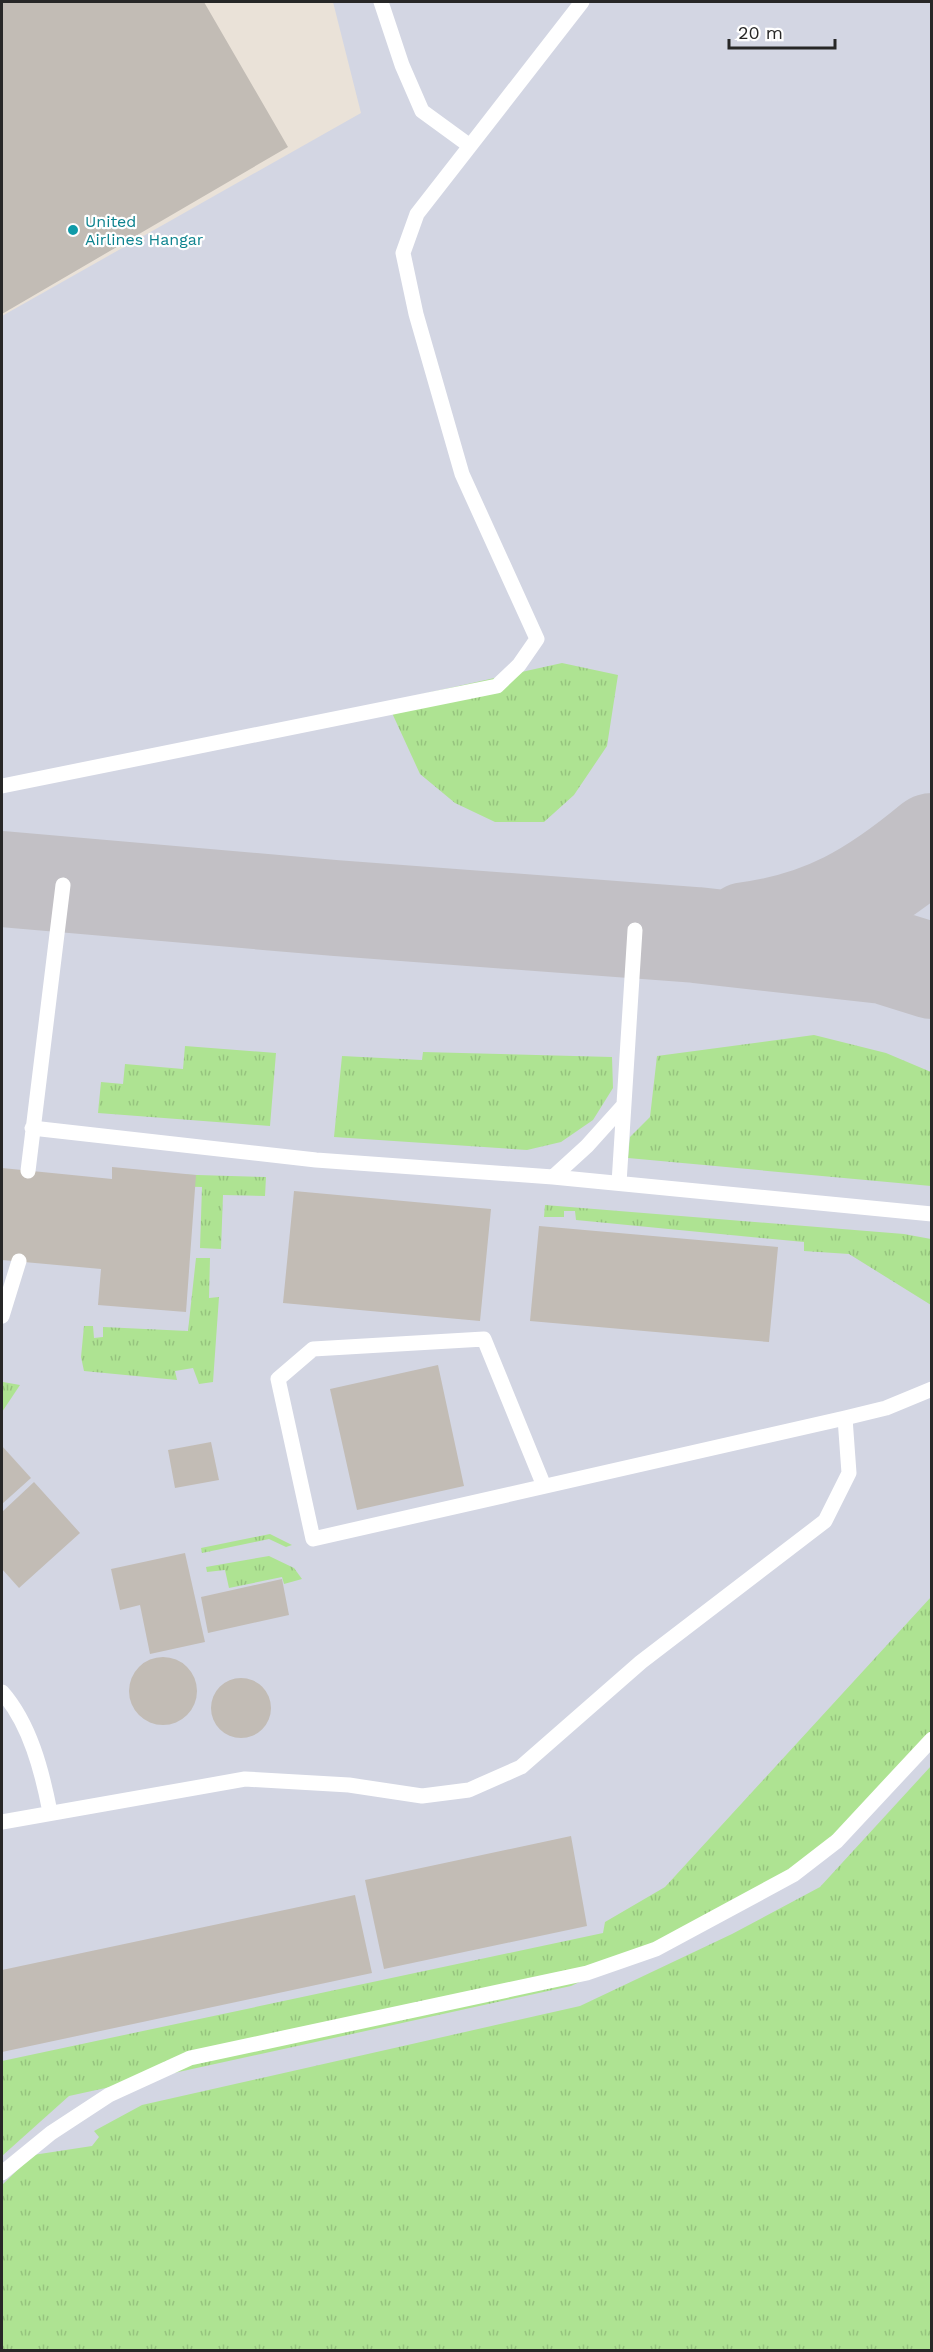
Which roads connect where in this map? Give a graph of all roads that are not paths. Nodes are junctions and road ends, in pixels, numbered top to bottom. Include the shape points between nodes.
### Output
1 (381, 2) edge
2 (582, 2) edge
3 (470, 146) junction
4 (2, 786) edge
5 (63, 885) dead end
6 (636, 930) dead end
7 (623, 1106) junction
8 (32, 1128) junction
9 (28, 1171) dead end
10 (553, 1177) junction
11 (619, 1183) junction
12 (932, 1214) edge
13 (19, 1261) dead end
14 (2, 1316) edge
15 (932, 1389) edge
16 (845, 1418) junction
17 (544, 1486) junction
18 (2, 1692) edge
19 (932, 1739) edge
20 (50, 1812) junction
21 (2, 1822) edge
22 (2, 2173) edge

1 - 3 lane via 422,111
2 - 3 lane
3 - 4 lane via 417,214 404,253 416,314 462,474 537,639 519,665 497,686
5 - 8 lane
6 - 7 lane
7 - 10 lane
7 - 11 lane
8 - 9 lane
8 - 10 lane via 316,1160
10 - 11 lane
11 - 12 lane
13 - 14 lane
15 - 16 lane via 886,1408
16 - 17 lane
16 - 20 lane via 849,1473 825,1521 640,1662 521,1767 470,1790 423,1796 349,1785 245,1779
17 - 17 lane via 313,1539 279,1379 313,1349 484,1339
18 - 20 lane via 30,1740
19 - 22 lane via 837,1841 793,1875 656,1949 587,1973 190,2058 109,2095 51,2133
20 - 21 lane

